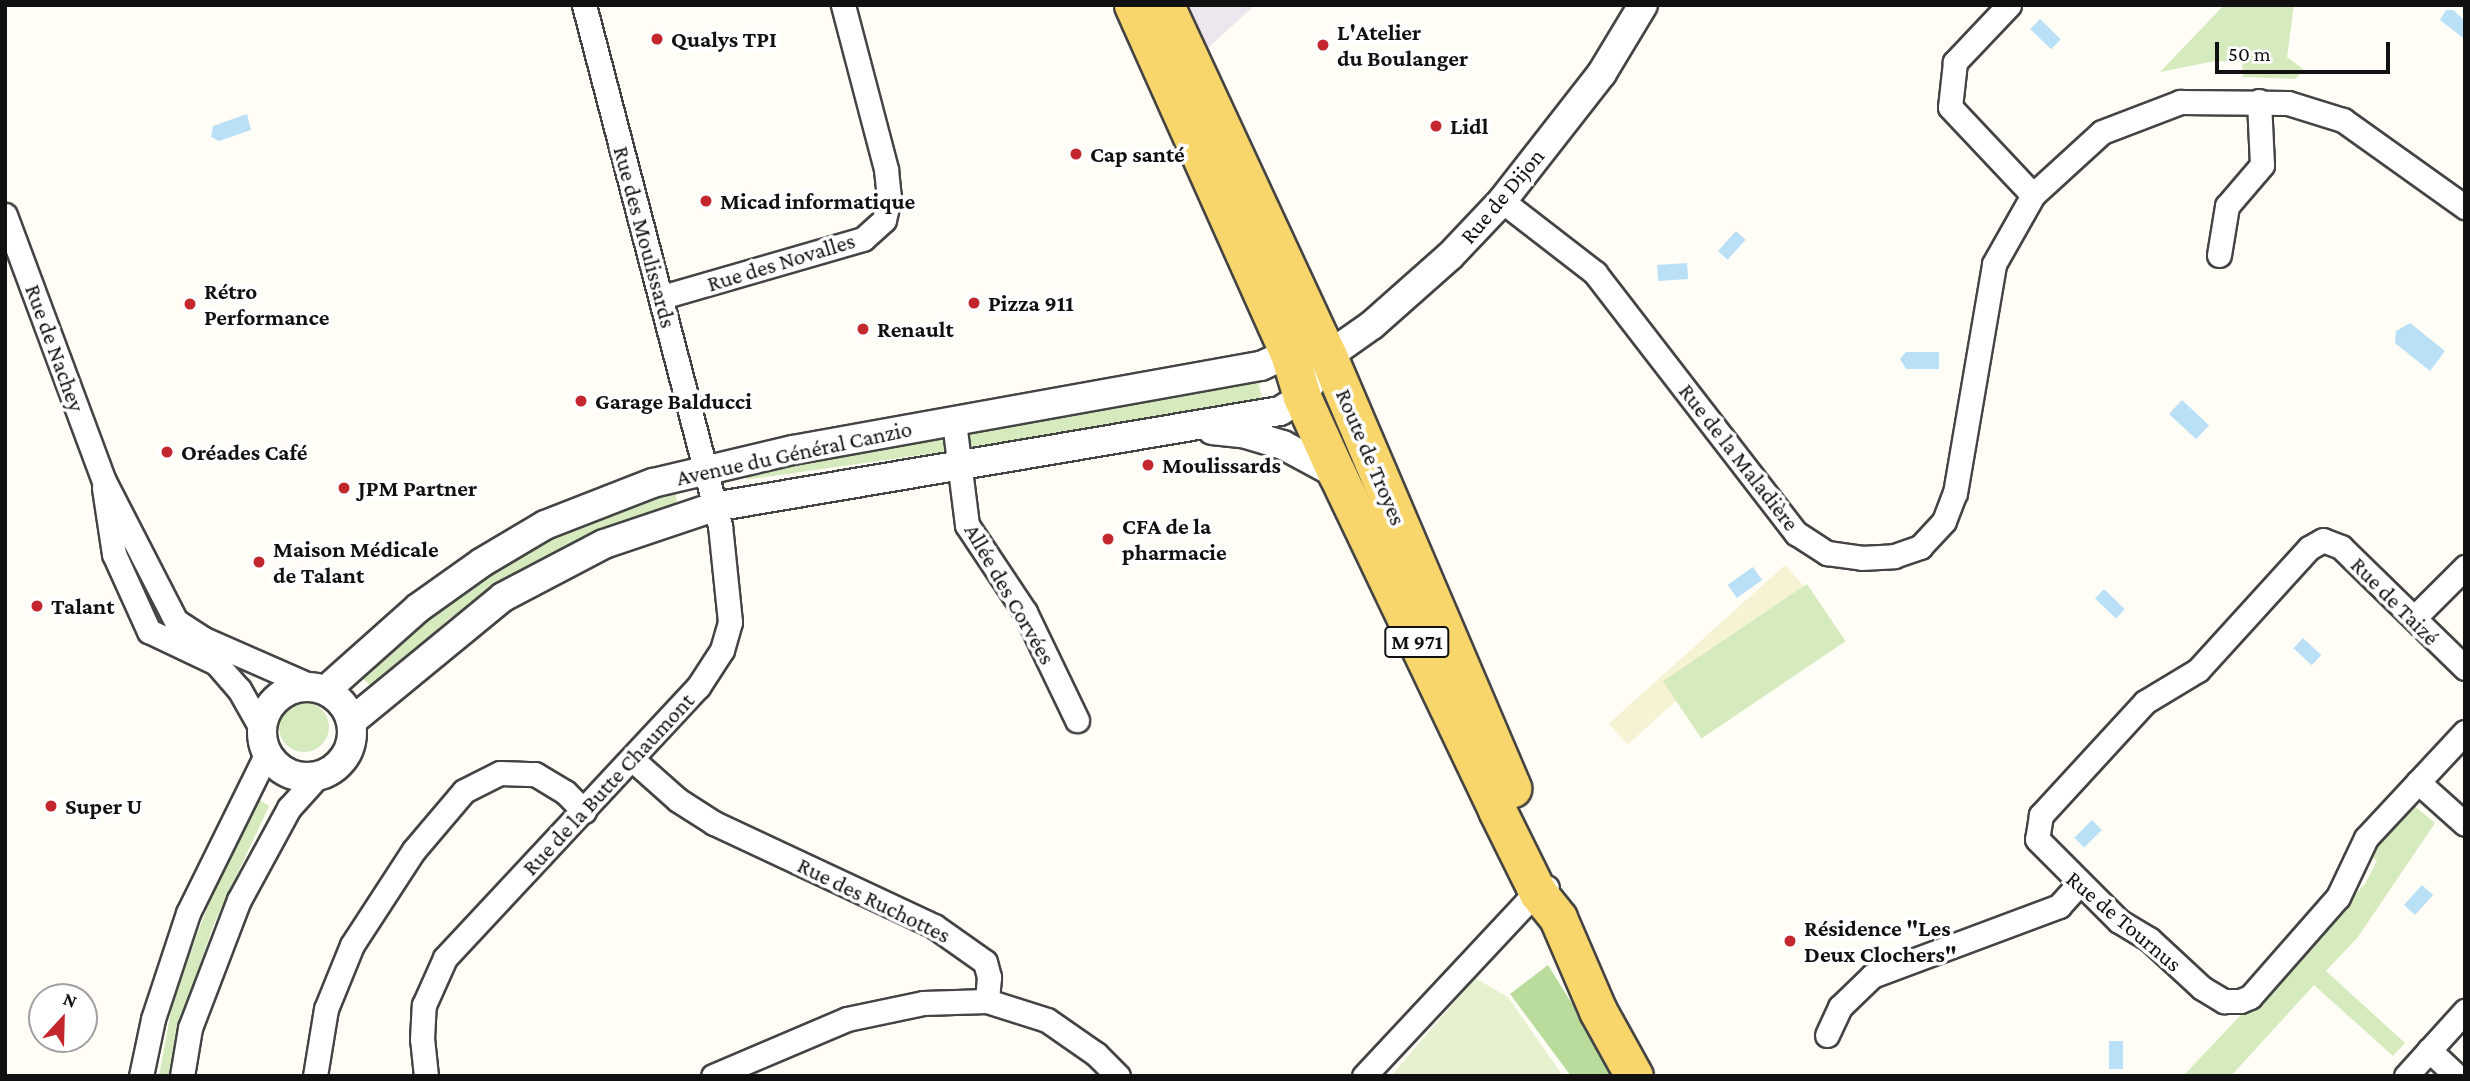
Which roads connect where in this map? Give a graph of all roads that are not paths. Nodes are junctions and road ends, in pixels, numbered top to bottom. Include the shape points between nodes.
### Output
1 (584, 5) edge
2 (843, 5) edge
3 (1133, 5) edge
4 (1165, 5) edge
5 (1643, 5) edge
6 (2009, 5) edge
7 (2259, 101) junction
8 (2033, 195) junction
9 (1502, 201) junction
10 (2465, 207) edge
11 (5, 215) edge
12 (2219, 256) dead end
13 (662, 297) junction
14 (1314, 357) junction
15 (1302, 397) junction
16 (954, 422) junction
17 (1178, 428) junction
18 (960, 466) junction
19 (705, 468) junction
20 (1337, 474) junction
21 (104, 481) junction
22 (714, 506) junction
23 (2465, 567) edge
24 (2415, 617) junction
25 (2465, 668) edge
26 (318, 688) junction
27 (1077, 720) dead end
28 (352, 721) junction
29 (2465, 732) edge
30 (264, 742) junction
31 (633, 760) junction
32 (317, 776) junction
33 (2418, 782) junction
34 (584, 811) junction
35 (2465, 824) edge
36 (2035, 830) joint
37 (2079, 884) junction
38 (1549, 899) junction
39 (986, 1001) junction
40 (2465, 1011) edge
41 (1827, 1035) dead end
42 (2429, 1050) junction
43 (141, 1076) edge
44 (182, 1076) edge
45 (316, 1076) edge
46 (426, 1076) edge
47 (713, 1076) edge
48 (1118, 1076) edge
49 (1364, 1076) edge
50 (1634, 1076) edge
51 (2406, 1076) edge
52 (2458, 1076) edge

1 - 13 street, Rue des Moulissards
2 - 13 street, Rue des Novalles via 886,169 889,198 884,220 863,239
3 - 14 main road, M 971
4 - 14 main road, Route de Troyes / M 971
5 - 9 street, Rue de Dijon via 1602,73
6 - 8 street via 1955,62 1950,107
7 - 8 street, Rue de la Maladière via 2180,102 2102,132
7 - 10 street, Rue de la Maladière via 2288,103 2343,120
7 - 12 street via 2262,165 2227,206
8 - 9 street, Rue de la Maladière via 1994,264 1955,493 1944,521 1920,547 1894,556 1861,558 1827,553 1796,533 1595,273
9 - 14 street, Rue de Dijon via 1451,256 1372,325
11 - 21 street, Rue de Nachey
13 - 19 street, Rue des Moulissards
14 - 15 main road, M 971
14 - 16 street, Avenue du Général Canzio
14 - 38 main road, Route de Troyes / M 971
15 - 17 street, Avenue du Général Canzio via 1280,411
15 - 20 main road, M 971
16 - 18 street, Allée des Corvées
16 - 19 street, Avenue du Général Canzio
17 - 18 street, Avenue du Général Canzio
17 - 20 street, Avenue du Général Canzio via 1243,433 1283,445
18 - 22 street, Avenue du Général Canzio
18 - 27 street, Allée des Corvées via 967,525 1026,612
19 - 22 street, Rue de la Butte Chaumont
19 - 26 street, Avenue du Général Canzio via 653,482 545,525 418,608
20 - 38 main road, M 971
21 - 26 street, Rue de Nachey via 176,621 204,639
21 - 30 street, Rue de Nachey via 114,554 149,631 215,663 239,689
22 - 28 street, Avenue du Général Canzio via 604,544 503,597
22 - 31 street, Rue de la Butte Chaumont via 725,547 731,609 728,635 707,676
23 - 24 street
24 - 25 street, Rue de Taizé via 2428,636
24 - 36 street, Rue de Taizé via 2341,547 2323,540 2309,548 2198,670 2144,702 2041,815
26 - 28 street via 347,708
26 - 30 street via 297,687 272,703
28 - 32 street via 350,750 342,762
29 - 33 street
30 - 32 street via 290,774
30 - 43 street via 188,913 153,1019
31 - 34 street, Rue de la Butte Chaumont
31 - 39 street, Rue des Ruchottes via 705,818 911,913 978,954 988,969
32 - 44 street via 289,808 239,900 190,1028
33 - 35 street
33 - 37 street, Rue de Tournus via 2366,838 2343,891 2250,997 2224,1001 2202,988
34 - 45 street via 565,792 535,774 500,773 464,791 414,850 348,953 326,1009
34 - 46 street, Rue de la Butte Chaumont via 454,946 436,971 422,1026
36 - 37 street, Rue de Tournus via 2040,847
37 - 41 street via 2059,906 1872,976 1840,1007
38 - 49 street
38 - 50 main road, M 971 via 1598,1011
39 - 47 street via 923,1003 847,1019
39 - 48 street via 1047,1020 1096,1054
40 - 42 street
42 - 51 street
42 - 52 street

